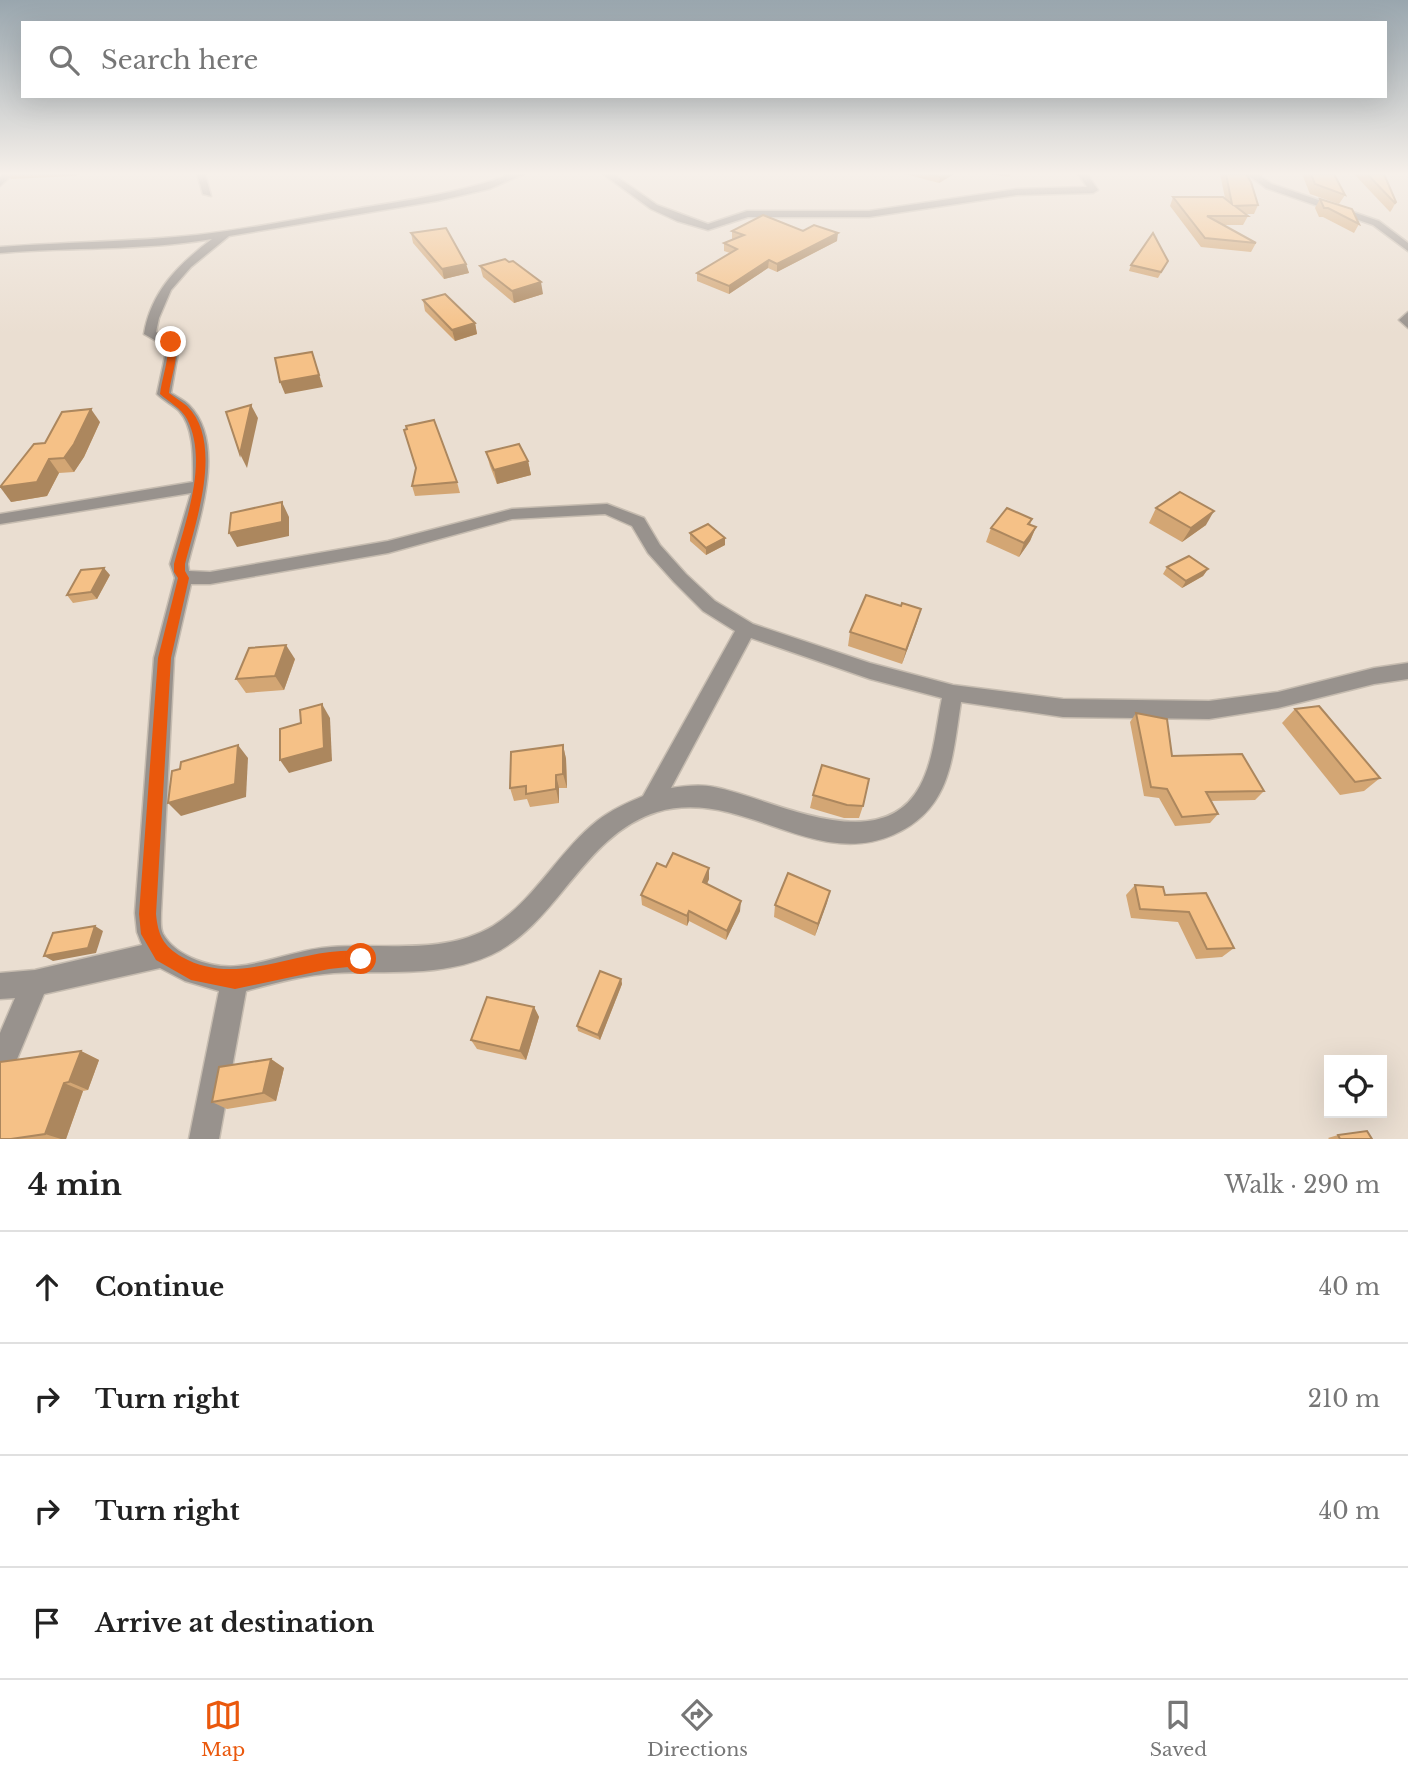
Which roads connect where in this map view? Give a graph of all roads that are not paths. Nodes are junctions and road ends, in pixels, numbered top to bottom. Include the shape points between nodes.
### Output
1 (265, 227) edge
2 (1381, 227) edge
3 (225, 234) junction
4 (1408, 248) edge
5 (0, 250) edge
6 (1408, 316) edge
7 (1408, 324) edge
8 (201, 485) junction
9 (0, 520) edge
10 (184, 578) junction
11 (746, 629) junction
12 (1408, 671) edge
13 (953, 693) junction
14 (651, 804) junction
15 (162, 954) junction
16 (235, 980) junction
17 (35, 983) junction
18 (0, 986) edge
19 (0, 1066) edge
20 (204, 1139) edge

1 - 3 street
2 - 4 street
3 - 5 street via 79,248
3 - 8 street via 174,277 150,329 150,334 173,347 164,394 193,421
6 - 7 street
8 - 9 street
8 - 10 street via 179,564
10 - 11 street via 210,578 388,547 512,514 607,509 638,522 680,578 709,606
10 - 15 street via 164,658 148,914 150,934
11 - 13 street
11 - 14 street
12 - 13 street via 1209,710 1063,708
13 - 14 street via 929,795 906,818 882,827 858,834 821,831 700,795
14 - 16 street via 603,828 524,919 470,951 418,960 329,960
15 - 16 street via 191,971
15 - 17 street
16 - 20 street
17 - 18 street
17 - 19 street

